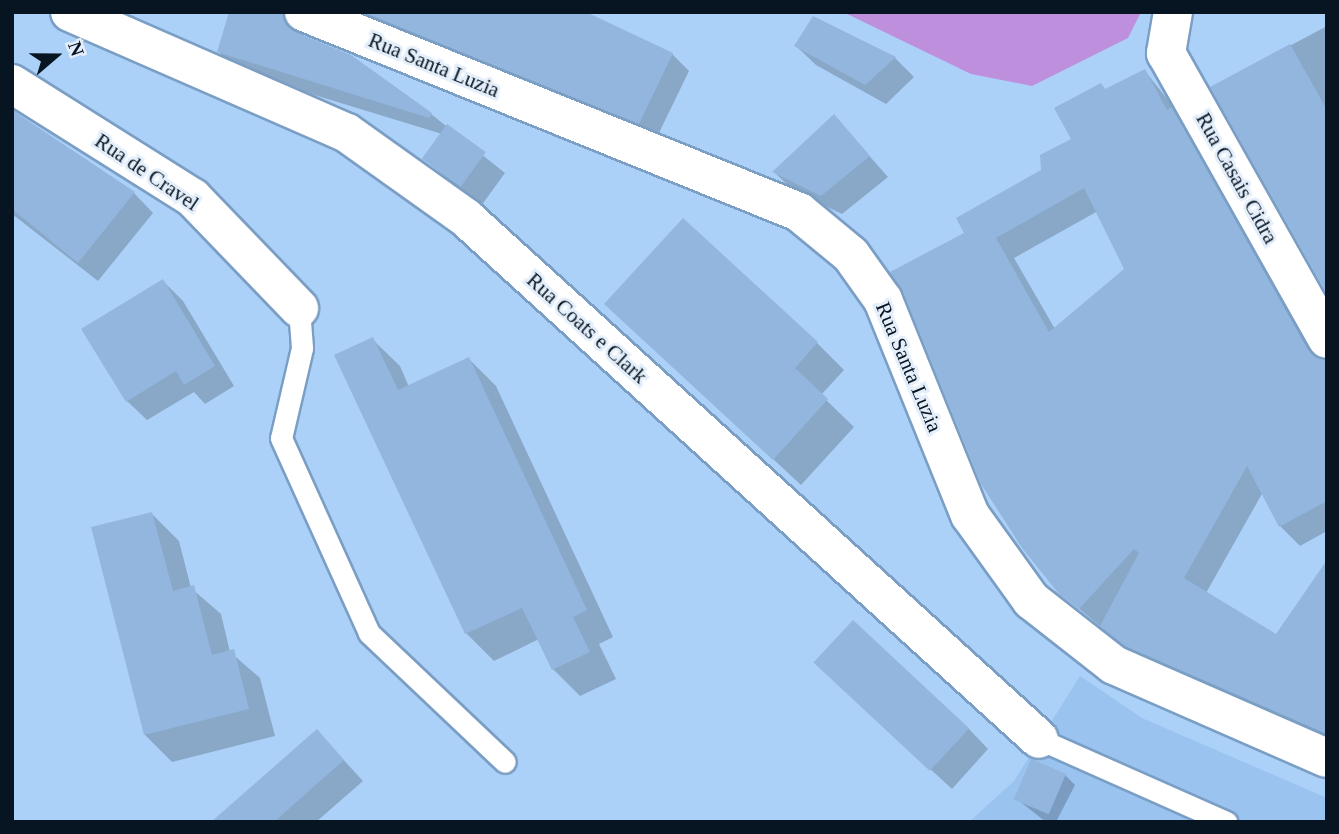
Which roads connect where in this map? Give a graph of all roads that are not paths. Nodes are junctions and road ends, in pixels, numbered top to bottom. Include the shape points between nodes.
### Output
1 (70, 12) edge
2 (304, 12) edge
3 (1173, 12) edge
4 (12, 84) edge
5 (299, 307) joint
6 (1327, 339) edge
7 (1040, 739) joint
8 (1327, 758) edge
9 (505, 762) dead end
10 (1226, 822) edge

1 - 7 street, Rua Coats e Clark via 347,133 466,218
2 - 8 street, Rua Santa Luzia via 799,212 851,255 883,300 970,515 1031,600 1114,664
3 - 6 street, Rua Casais Cidra via 1166,53
4 - 5 street, Rua de Cravel via 193,198
5 - 9 lane via 302,348 281,438 369,633
7 - 10 lane

